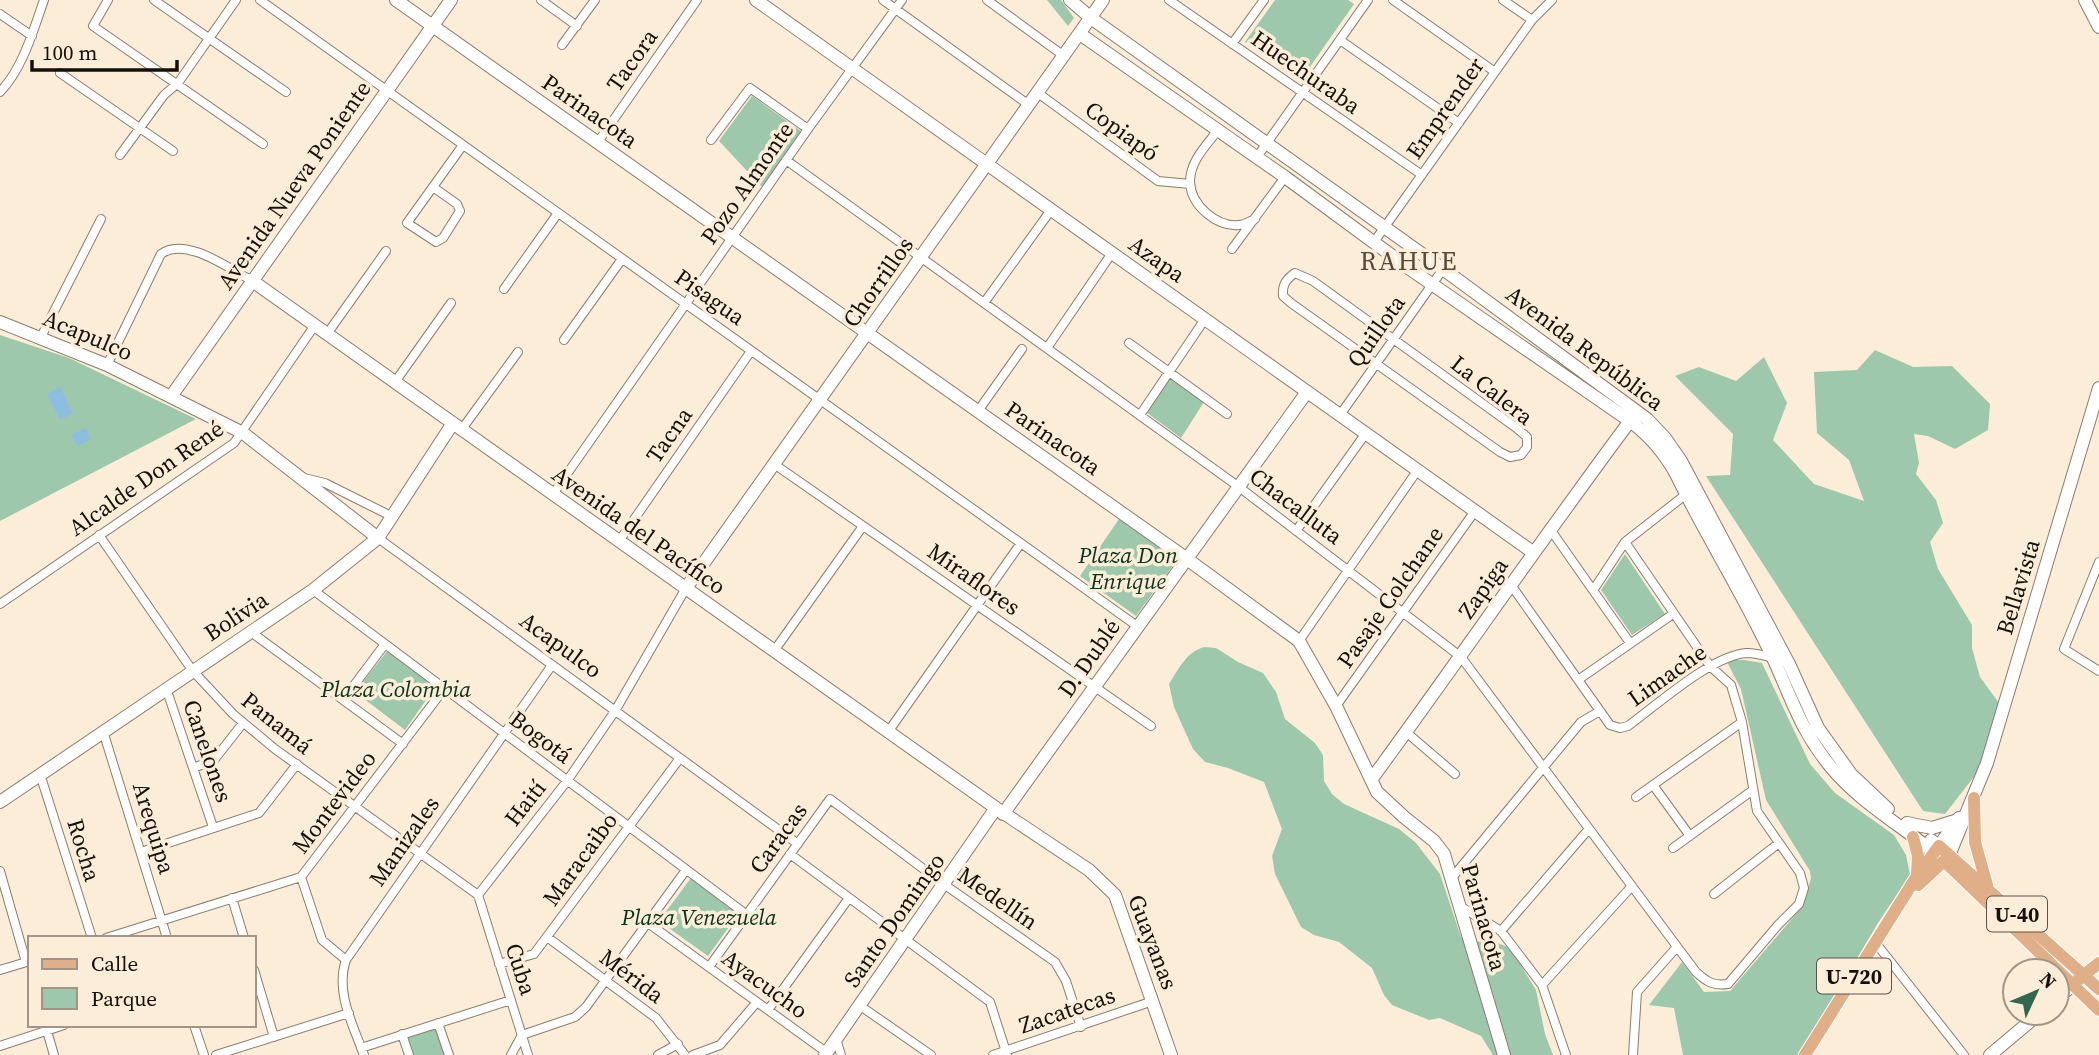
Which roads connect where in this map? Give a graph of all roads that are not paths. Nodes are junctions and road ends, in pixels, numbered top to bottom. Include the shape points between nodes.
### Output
1 (44, 0) edge
2 (108, 0) edge
3 (154, 0) edge
4 (236, 0) edge
5 (260, 0) edge
6 (396, 0) edge
7 (451, 0) edge
8 (541, 0) edge
9 (595, 0) edge
10 (697, 0) edge
11 (756, 0) edge
12 (883, 0) edge
13 (902, 0) edge
14 (987, 0) edge
15 (1070, 0) edge
16 (1103, 0) edge
17 (1169, 0) edge
18 (1264, 0) edge
19 (1393, 0) edge
20 (1504, 0) edge
21 (1552, 0) edge
22 (2085, 0) edge
23 (1366, 1) edge
24 (896, 9) junction
25 (0, 14) edge
26 (1091, 18) junction
27 (1532, 20) junction
28 (432, 26) junction
29 (577, 26) junction
30 (2099, 27) edge
31 (1080, 34) junction
32 (32, 36) junction
33 (210, 37) junction
34 (1340, 40) junction
35 (1232, 44) junction
36 (562, 45) dead end
37 (1064, 56) junction
38 (853, 69) junction
39 (1494, 72) junction
40 (60, 73) dead end
41 (178, 83) junction
42 (386, 90) junction
43 (0, 92) edge
44 (285, 92) dead end
45 (1038, 93) junction
46 (1302, 93) junction
47 (1029, 105) junction
48 (1459, 123) junction
49 (141, 128) junction
50 (808, 129) junction
51 (1218, 130) junction
52 (711, 140) dead end
53 (598, 142) junction
54 (263, 144) dead end
55 (463, 145) junction
56 (1266, 145) junction
57 (173, 151) dead end
58 (120, 155) dead end
59 (1257, 157) junction
60 (786, 160) junction
61 (987, 164) junction
62 (1422, 175) junction
63 (1285, 177) junction
64 (1190, 184) junction
65 (433, 187) junction
66 (1051, 210) junction
67 (558, 213) junction
68 (101, 219) dead end
69 (1255, 219) junction
70 (1384, 228) junction
71 (732, 237) junction
72 (1374, 242) junction
73 (1232, 249) dead end
74 (386, 251) dead end
75 (1112, 253) junction
76 (921, 257) junction
77 (622, 259) junction
78 (1443, 269) junction
79 (251, 280) junction
80 (1433, 284) junction
81 (504, 289) dead end
82 (451, 303) dead end
83 (984, 303) junction
84 (686, 304) junction
85 (1205, 319) junction
86 (0, 323) edge
87 (315, 326) junction
88 (867, 333) junction
89 (327, 334) junction
90 (41, 337) junction
91 (1393, 339) junction
92 (565, 340) dead end
93 (1129, 343) dead end
94 (1046, 348) junction
95 (1022, 349) dead end
96 (751, 351) junction
97 (518, 352) dead end
98 (1376, 364) junction
99 (107, 365) junction
100 (1169, 372) junction
101 (395, 382) junction
102 (2099, 388) edge
103 (1307, 392) junction
104 (172, 395) junction
105 (820, 400) junction
106 (978, 411) junction
107 (1227, 414) dead end
108 (1140, 415) junction
109 (1340, 415) junction
110 (1630, 421) junction
111 (458, 426) junction
112 (243, 433) junction
113 (1366, 433) junction
114 (775, 464) junction
115 (1417, 471) junction
116 (301, 477) junction
117 (1239, 487) junction
118 (1690, 492) junction
119 (553, 494) junction
120 (1475, 511) junction
121 (393, 517) junction
122 (863, 526) junction
123 (1550, 529) junction
124 (1296, 531) junction
125 (99, 535) junction
126 (379, 538) junction
127 (619, 541) junction
128 (1625, 542) junction
129 (1021, 543) junction
130 (1534, 553) junction
131 (1187, 559) junction
132 (2099, 562) edge
133 (1348, 570) junction
134 (1511, 585) junction
135 (686, 588) junction
136 (1594, 589) junction
137 (313, 590) junction
138 (0, 604) edge
139 (978, 605) junction
140 (1403, 612) junction
141 (1673, 614) junction
142 (1137, 626) junction
143 (251, 632) junction
144 (1299, 641) junction
145 (1630, 643) junction
146 (385, 644) junction
147 (774, 651) junction
148 (1461, 657) junction
149 (1773, 657) junction
150 (552, 664) junction
151 (1789, 664) junction
152 (1710, 666) junction
153 (192, 670) junction
154 (2099, 671) edge
155 (1578, 680) junction
156 (1095, 687) junction
157 (166, 688) junction
158 (444, 689) junction
159 (343, 700) junction
160 (1336, 706) junction
161 (615, 711) junction
162 (1600, 711) junction
163 (1742, 722) junction
164 (243, 723) junction
165 (1152, 726) dead end
166 (103, 731) junction
167 (888, 732) junction
168 (1406, 732) junction
169 (503, 733) junction
170 (403, 744) junction
171 (680, 758) junction
172 (297, 764) junction
173 (193, 768) junction
174 (1544, 768) junction
175 (40, 774) junction
176 (1455, 774) dead end
177 (1371, 780) junction
178 (567, 781) junction
179 (1653, 785) junction
180 (1753, 790) junction
181 (1636, 797) dead end
182 (1974, 798) junction
183 (830, 799) joint
184 (0, 802) edge
185 (355, 806) junction
186 (1000, 811) junction
187 (1958, 820) junction
188 (1907, 823) junction
189 (628, 826) junction
190 (214, 827) junction
191 (1588, 830) junction
192 (1690, 836) junction
193 (1913, 837) junction
194 (1779, 843) junction
195 (798, 844) junction
196 (1673, 848) dead end
197 (141, 852) junction
198 (420, 852) junction
199 (1942, 853) junction
200 (790, 854) junction
201 (687, 870) junction
202 (0, 871) edge
203 (301, 877) junction
204 (1451, 879) junction
205 (1915, 879) junction
206 (945, 885) junction
207 (1632, 886) junction
208 (1989, 888) junction
209 (1714, 894) dead end
210 (478, 895) junction
211 (1905, 897) junction
212 (232, 898) junction
213 (849, 898) junction
214 (1458, 905) junction
215 (747, 915) junction
216 (162, 920) junction
217 (648, 923) junction
218 (1502, 931) junction
219 (91, 936) edge
220 (112, 936) edge
221 (166, 936) edge
222 (243, 936) edge
223 (547, 937) junction
224 (905, 940) junction
225 (1875, 942) junction
226 (1676, 948) junction
227 (346, 960) junction
228 (28, 962) edge
229 (2099, 963) edge
230 (499, 964) junction
231 (709, 968) junction
232 (0, 970) edge
233 (2084, 975) junction
234 (256, 977) edge
235 (606, 981) junction
236 (1542, 985) junction
237 (2073, 985) junction
238 (2099, 989) edge
239 (511, 1000) junction
240 (1153, 1001) junction
241 (757, 1002) junction
242 (859, 1005) junction
243 (768, 1010) junction
244 (2099, 1010) edge
245 (349, 1013) junction
246 (438, 1023) junction
247 (58, 1027) edge
248 (195, 1027) edge
249 (1081, 1027) junction
250 (2023, 1027) edge
251 (47, 1031) junction
252 (402, 1034) junction
253 (522, 1035) junction
254 (274, 1037) junction
255 (836, 1039) junction
256 (678, 1044) junction
257 (0, 1046) edge
258 (363, 1051) edge
259 (1007, 1053) edge
260 (825, 1054) edge
261 (54, 1055) edge
262 (204, 1055) edge
263 (216, 1055) edge
264 (409, 1055) edge
265 (449, 1055) edge
266 (511, 1055) edge
267 (528, 1055) edge
268 (657, 1055) edge
269 (685, 1055) edge
270 (693, 1055) edge
271 (841, 1055) edge
272 (931, 1055) edge
273 (993, 1055) edge
274 (1171, 1055) edge
275 (1504, 1055) edge
276 (1566, 1055) edge
277 (1633, 1055) edge
278 (1805, 1055) edge
279 (1964, 1055) edge
280 (1990, 1055) edge

1 - 32 street
2 - 41 street via 93,26
3 - 33 street
4 - 33 street
5 - 42 street, Pisagua
6 - 28 street, Parinacota
7 - 28 street, Avenida Nueva Poniente
8 - 29 street
9 - 29 street
10 - 53 street, Tacora
11 - 38 street, Azapa
12 - 24 street
13 - 24 street, Pozo Almonte
14 - 37 street
15 - 26 street, Avenida República
16 - 26 street, Chorrillos
17 - 35 street, Huechuraba
18 - 35 street
19 - 39 street
20 - 27 street
21 - 27 street, Emprender
22 - 30 street
23 - 34 street
24 - 38 street, Pozo Almonte
24 - 47 street
25 - 32 street
26 - 31 street, Chorrillos
26 - 56 street, Avenida República
27 - 39 street, Emprender
28 - 42 street, Avenida Nueva Poniente
28 - 53 street, Parinacota
29 - 36 street
31 - 37 street, Chorrillos
31 - 51 street, Avenida República
32 - 43 street
33 - 41 street
33 - 44 street
34 - 46 street
34 - 48 street
35 - 46 street, Huechuraba
37 - 45 street, Chorrillos
38 - 50 street, Pozo Almonte
38 - 61 street, Azapa
39 - 48 street, Emprender
40 - 49 street
41 - 49 street
41 - 54 street
42 - 55 street, Pisagua
42 - 79 street, Avenida Nueva Poniente
45 - 47 street, Chorrillos
45 - 64 street, Copiapó via 1158,181
46 - 56 street
46 - 62 street, Huechuraba
47 - 61 street, Chorrillos
48 - 62 street, Emprender
49 - 57 street
49 - 58 street
50 - 52 street via 750,88
50 - 60 street, Pozo Almonte
51 - 59 street, Avenida República
51 - 64 street via 1198,156
53 - 71 street, Parinacota
55 - 65 street
55 - 67 street, Pisagua
56 - 59 street
56 - 70 street, Avenida República
59 - 63 street, Avenida República
60 - 71 street, Pozo Almonte
60 - 76 street, Chacalluta
61 - 66 street, Azapa
61 - 76 street, Chorrillos
62 - 70 street, Emprender
63 - 69 street
63 - 72 street, Avenida República
64 - 69 street via 1200,207 1216,220 1241,225
65 - 65 street via 460,211 436,242 407,223
66 - 75 street, Azapa
66 - 83 street
67 - 77 street, Pisagua
67 - 81 street
68 - 90 street
69 - 73 street
70 - 72 street, Emprender
70 - 78 street, Avenida República
71 - 84 street, Pozo Almonte
71 - 88 street, Parinacota
72 - 80 street, Avenida República
74 - 89 street
75 - 85 street, Azapa
75 - 94 street
76 - 83 street, Chacalluta
76 - 88 street, Chorrillos
77 - 84 street, Pisagua
77 - 92 street
78 - 80 street, Quillota
78 - 118 street, Avenida República via 1647,419 1673,449
79 - 87 street, Avenida del Pacífico
79 - 99 street via 194,250 167,249
79 - 104 street, Avenida Nueva Poniente
80 - 91 street, Quillota
80 - 110 street, Avenida República
82 - 101 street
83 - 94 street, Chacalluta
84 - 96 street, Pisagua
84 - 119 street, Pozo Almonte
85 - 100 street
85 - 103 street, Azapa
86 - 90 street, Acapulco
87 - 89 street, Avenida del Pacífico
87 - 112 street, Alcalde Don René
88 - 105 street, Chorrillos
88 - 106 street, Parinacota
89 - 101 street, Avenida del Pacífico
90 - 99 street, Acapulco
91 - 98 street, Quillota
91 - 98 street, La Calera via 1303,275 1295,273 1287,279 1283,296
91 - 98 street, La Calera via 1527,437 1527,447 1521,455 1510,457 1500,452
93 - 100 street
94 - 108 street, Chacalluta
95 - 106 street
96 - 105 street, Pisagua
96 - 127 street, Tacna
97 - 111 street
98 - 109 street, Quillota
99 - 104 street, Acapulco
100 - 107 street
100 - 108 street
101 - 111 street, Avenida del Pacífico
102 - 182 street, Bellavista
103 - 109 street, Azapa
103 - 117 street, D. Dublé
104 - 112 street, Acapulco
105 - 114 street, Chorrillos
105 - 129 street, Pisagua
106 - 131 street, Parinacota
108 - 117 street, Chacalluta
109 - 113 street, Azapa
110 - 118 street, Avenida República via 1649,436
110 - 123 street, Zapiga
111 - 119 street, Avenida del Pacífico
111 - 121 street, Bolivia
112 - 116 street, Acapulco
112 - 125 street, Alcalde Don René
113 - 115 street, Azapa
113 - 124 street
114 - 122 street, Miraflores
114 - 135 street, Chorrillos
115 - 120 street, Azapa
115 - 133 street
116 - 121 street, Acapulco via 325,482
116 - 126 street, Acapulco
117 - 124 street, Chacalluta
117 - 131 street, D. Dublé
118 - 128 street
118 - 149 street, Avenida República
118 - 151 street, Avenida República
119 - 127 street, Avenida del Pacífico
120 - 130 street, Azapa
120 - 140 street, Pasaje Colchane
121 - 126 street, Bolivia
122 - 139 street, Miraflores
122 - 147 street
123 - 130 street, Zapiga
123 - 136 street
124 - 133 street, Chacalluta
125 - 138 street, Alcalde Don René
125 - 153 street, Panamá
126 - 137 street, Bolivia
126 - 150 street, Acapulco
127 - 135 street, Avenida del Pacífico
128 - 136 street
128 - 141 street
129 - 139 street
129 - 142 street, Pisagua
130 - 134 street, Zapiga
131 - 142 street, D. Dublé
131 - 144 street, Parinacota
132 - 154 street via 2064,649
133 - 140 street, Chacalluta
133 - 144 street
134 - 148 street, Zapiga
134 - 155 street, Limache
135 - 147 street, Avenida del Pacífico
135 - 161 street, Haití
136 - 145 street
137 - 143 street, Bolivia
137 - 146 street, Bogotá
139 - 156 street, Miraflores
139 - 167 street
140 - 148 street, Chacalluta
140 - 160 street, Pasaje Colchane
141 - 145 street
141 - 152 street
142 - 156 street, D. Dublé
143 - 153 street, Bolivia
143 - 159 street
144 - 160 street, Parinacota
145 - 155 street
146 - 158 street, Bogotá
146 - 159 street
147 - 167 street, Avenida del Pacífico
148 - 168 street, Zapiga
148 - 174 street, Chacalluta
149 - 151 street, Limache
149 - 152 street, Limache via 1748,653
149 - 193 street, Avenida República via 1798,719 1829,765 1865,801
150 - 161 street, Acapulco
150 - 169 street, Manizales
151 - 188 street, Avenida República via 1813,719 1839,760 1864,788
152 - 162 street, Limache via 1628,726 1610,725
152 - 163 street via 1731,684
153 - 157 street, Bolivia
153 - 164 street, Panamá
155 - 162 street, Limache
156 - 165 street, Miraflores
156 - 186 street, D. Dublé
157 - 166 street, Bolivia
157 - 173 street, Canelones
158 - 169 street, Bogotá
158 - 170 street, Montevideo
159 - 170 street
160 - 177 street, Parinacota
161 - 171 street, Acapulco
161 - 178 street, Haití
162 - 174 street via 1581,722
163 - 179 street
163 - 180 street
164 - 172 street, Panamá
164 - 173 street via 214,760
166 - 175 street, Bolivia
166 - 197 street, Arequipa
167 - 186 street, Avenida del Pacífico
168 - 176 street
168 - 177 street, Zapiga
169 - 178 street, Bogotá
169 - 198 street, Manizales
170 - 185 street, Montevideo
171 - 189 street, Maracaibo
171 - 195 street, Acapulco
172 - 185 street, Panamá
172 - 190 street via 259,813
173 - 190 street, Canelones
174 - 191 street, Chacalluta
174 - 204 street
175 - 184 street, Bolivia
175 - 219 street, Rocha
177 - 204 street, Parinacota via 1377,792 1434,841
178 - 189 street, Bogotá
178 - 210 street, Haití
179 - 181 street
179 - 192 street
180 - 192 street
180 - 194 street via 1757,811
182 - 187 street, Bellavista
182 - 199 street, Bellavista
182 - 208 main road via 1975,842
183 - 195 street, Caracas
183 - 206 street, Medellín
185 - 198 street, Panamá
185 - 203 street, Montevideo
186 - 206 street, Santo Domingo
186 - 240 street, Guayanas via 1089,870 1115,895
187 - 188 street via 1932,828
187 - 199 street, Bellavista
188 - 199 street, Avenida República
189 - 201 street, Bogotá
189 - 223 street, Maracaibo
190 - 197 street
191 - 207 street, Chacalluta
191 - 218 street
192 - 196 street
193 - 199 street, Avenida República
193 - 205 main road via 1918,856
194 - 209 street
194 - 226 street, Chacalluta via 1802,877 1799,904 1728,984 1706,982
195 - 200 street, Caracas
197 - 216 street, Arequipa
198 - 210 street, Panamá
198 - 227 street, Manizales
199 - 205 main road, Bellavista
199 - 208 main road, Avenida República / U-40
199 - 211 main road, Bellavista
199 - 237 main road, Avenida República / U-40
200 - 213 street
200 - 215 street, Caracas
201 - 215 street, Bogotá
201 - 217 street
202 - 228 street
203 - 212 street, Montevideo
203 - 227 street via 322,940
204 - 214 street, Parinacota
205 - 211 main road, Bellavista / U-720
206 - 224 street, Santo Domingo
206 - 249 street, Medellín via 1055,962
207 - 226 street, Chacalluta
207 - 236 street
208 - 233 main road, Avenida República / U-40
210 - 230 street, Cuba
211 - 225 main road, Bellavista / U-720
212 - 216 street, Montevideo
212 - 222 street
213 - 224 street
213 - 243 street
214 - 218 street
214 - 275 street, Parinacota
215 - 231 street, Caracas
216 - 220 street, Montevideo
216 - 221 street, Arequipa
217 - 231 street, Ayacucho
217 - 235 street
218 - 236 street
223 - 230 street, Maracaibo via 534,954
223 - 235 street, Mérida
224 - 242 street, Santo Domingo
224 - 259 street via 990,1002
225 - 278 main road, Bellavista / U-720
225 - 279 street
226 - 277 street via 1637,992
227 - 245 street via 341,984
228 - 232 street
229 - 233 main road
230 - 239 street, Cuba
231 - 241 street, Ayacucho
233 - 237 main road
233 - 238 main road, Avenida República
234 - 254 street
235 - 253 street via 575,1017
235 - 256 street, Mérida via 656,1018
236 - 276 street
237 - 244 main road, Avenida República
239 - 246 street
239 - 253 street, Cuba
240 - 249 street, Zacatecas
240 - 274 street, Guayanas
241 - 243 street, Ayacucho
241 - 270 street via 720,1045
242 - 255 street, Santo Domingo
242 - 272 street
243 - 260 street, Ayacucho
245 - 254 street
245 - 258 street
246 - 252 street
246 - 265 street
247 - 251 street
248 - 262 street
249 - 259 street, Zacatecas
250 - 280 street
251 - 257 street
251 - 261 street
252 - 258 street
252 - 264 street
253 - 266 street
253 - 267 street, Cuba
254 - 263 street
255 - 260 street, Santo Domingo
255 - 271 street
256 - 268 street
256 - 269 street, Mérida
259 - 273 street, Zacatecas

